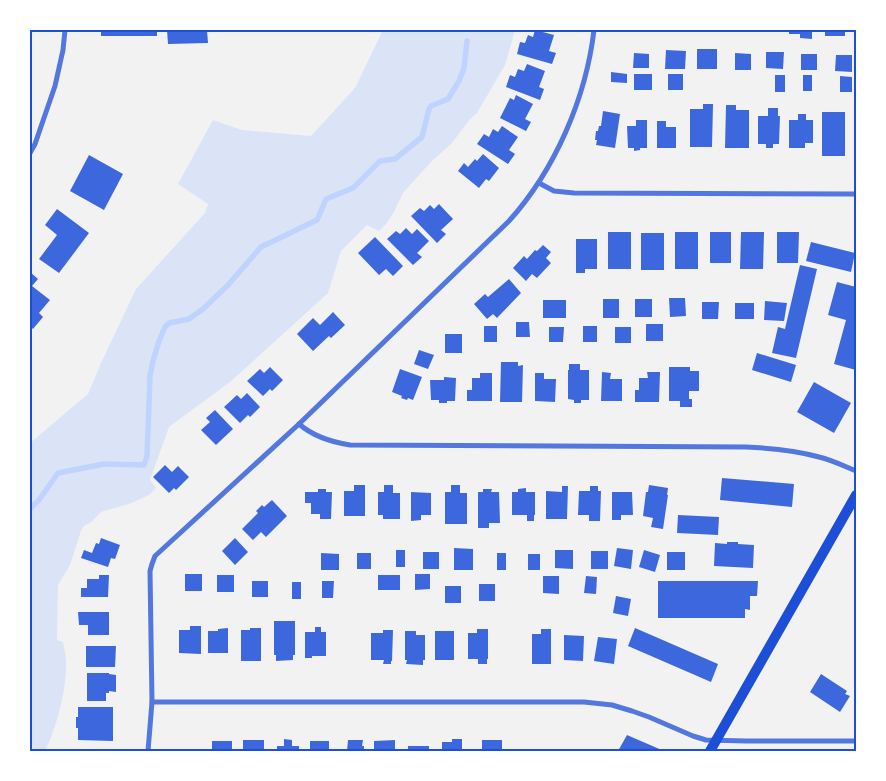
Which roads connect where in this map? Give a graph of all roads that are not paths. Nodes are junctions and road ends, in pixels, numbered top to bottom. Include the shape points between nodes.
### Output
1 (65, 30) edge
2 (594, 30) edge
3 (30, 153) edge
4 (539, 183) junction
5 (856, 194) edge
6 (300, 424) junction
7 (856, 471) edge
8 (856, 494) edge
9 (152, 702) junction
10 (715, 741) junction
11 (856, 741) edge
12 (148, 751) edge
13 (710, 751) edge

1 - 3 street via 55,86
2 - 4 street via 577,102
4 - 5 street via 554,191 574,193
4 - 6 street via 509,221
6 - 7 street via 326,440 350,445 746,446 818,456
6 - 9 street via 153,561 150,582
8 - 10 main road
9 - 10 street via 584,702 612,705 698,739
9 - 12 street
10 - 11 street
10 - 13 main road

